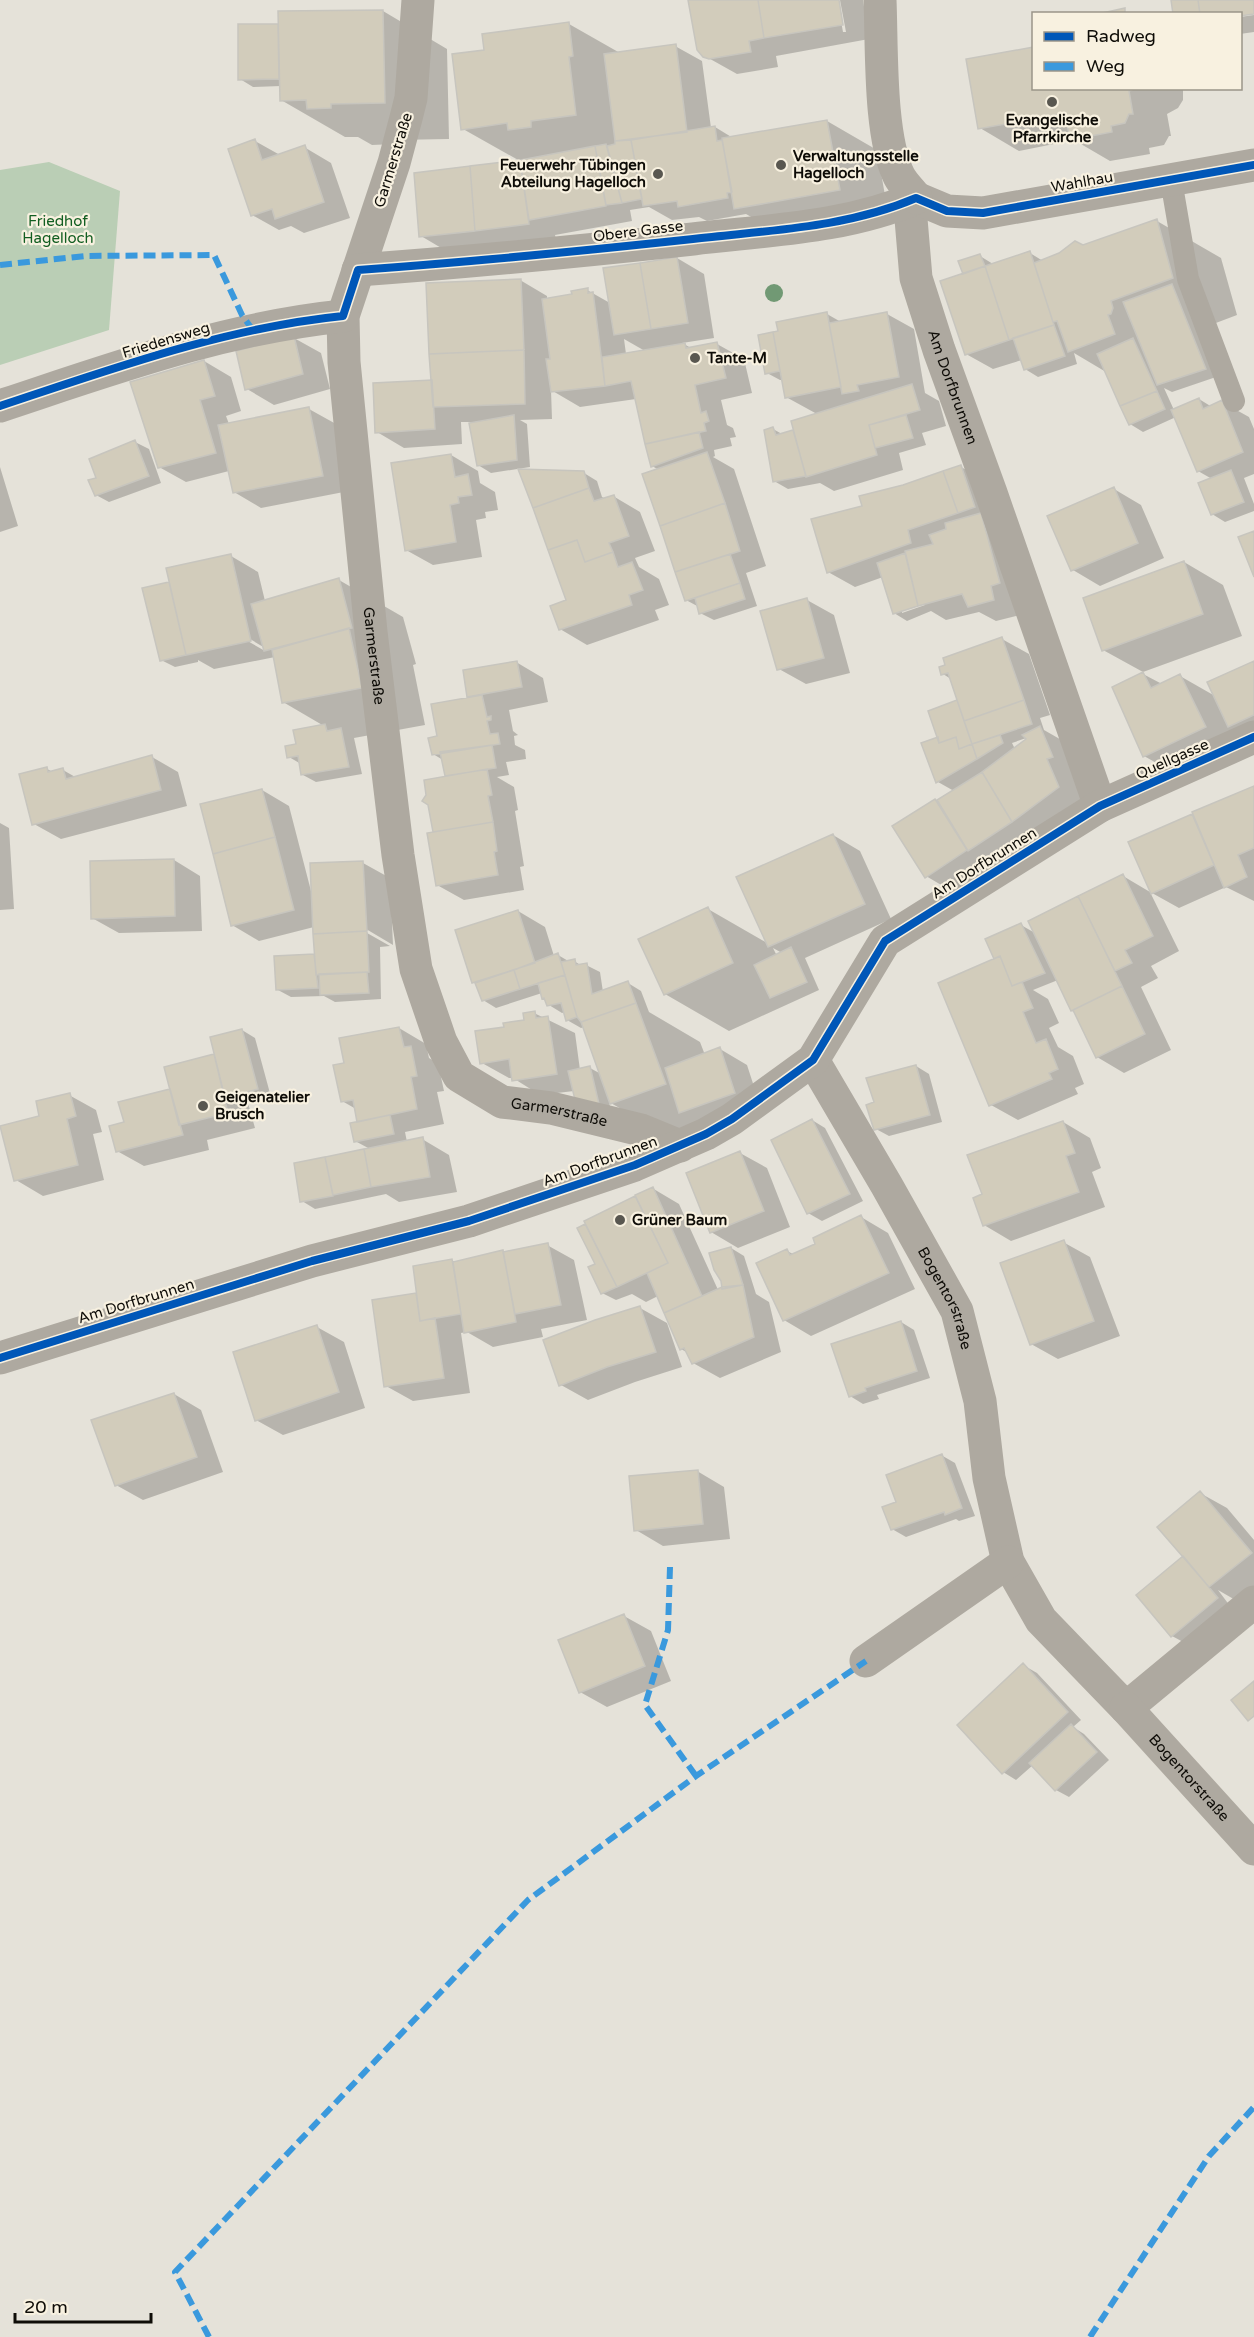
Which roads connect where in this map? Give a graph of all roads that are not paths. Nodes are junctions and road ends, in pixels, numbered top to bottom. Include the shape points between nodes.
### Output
1 (418, 0) edge
2 (880, 0) edge
3 (1254, 165) edge
4 (1171, 180) junction
5 (916, 198) junction
6 (358, 270) junction
7 (343, 316) junction
8 (1234, 401) dead end
9 (0, 406) edge
10 (1254, 737) edge
11 (1100, 806) junction
12 (813, 1060) junction
13 (680, 1146) junction
14 (0, 1358) edge
15 (1008, 1562) junction
16 (1254, 1602) edge
17 (866, 1661) dead end
18 (1126, 1708) junction
19 (1254, 1849) edge

1 - 6 street, Garmerstraße via 411,98
2 - 5 street via 889,144 899,176
3 - 4 street, Wahlhau
4 - 5 street, Wahlhau via 983,213 947,211
4 - 8 lane via 1188,279
5 - 6 street, Obere Gasse via 833,224
5 - 11 street, Am Dorfbrunnen via 911,243 916,278
6 - 7 street, Garmerstraße
7 - 9 street, Friedensweg via 252,329
7 - 13 street, Garmerstraße via 358,507 406,914 416,969 441,1042 459,1076 502,1102 551,1108 641,1131
10 - 11 street, Quellgasse
11 - 12 street, Am Dorfbrunnen via 885,941
12 - 13 street, Am Dorfbrunnen via 732,1119
12 - 15 street, Bogentorstraße via 957,1311 980,1401 989,1478
13 - 14 street, Am Dorfbrunnen via 598,1179 469,1221 312,1261
15 - 17 street
15 - 18 street, Bogentorstraße via 1041,1620
16 - 18 street
18 - 19 street, Bogentorstraße

